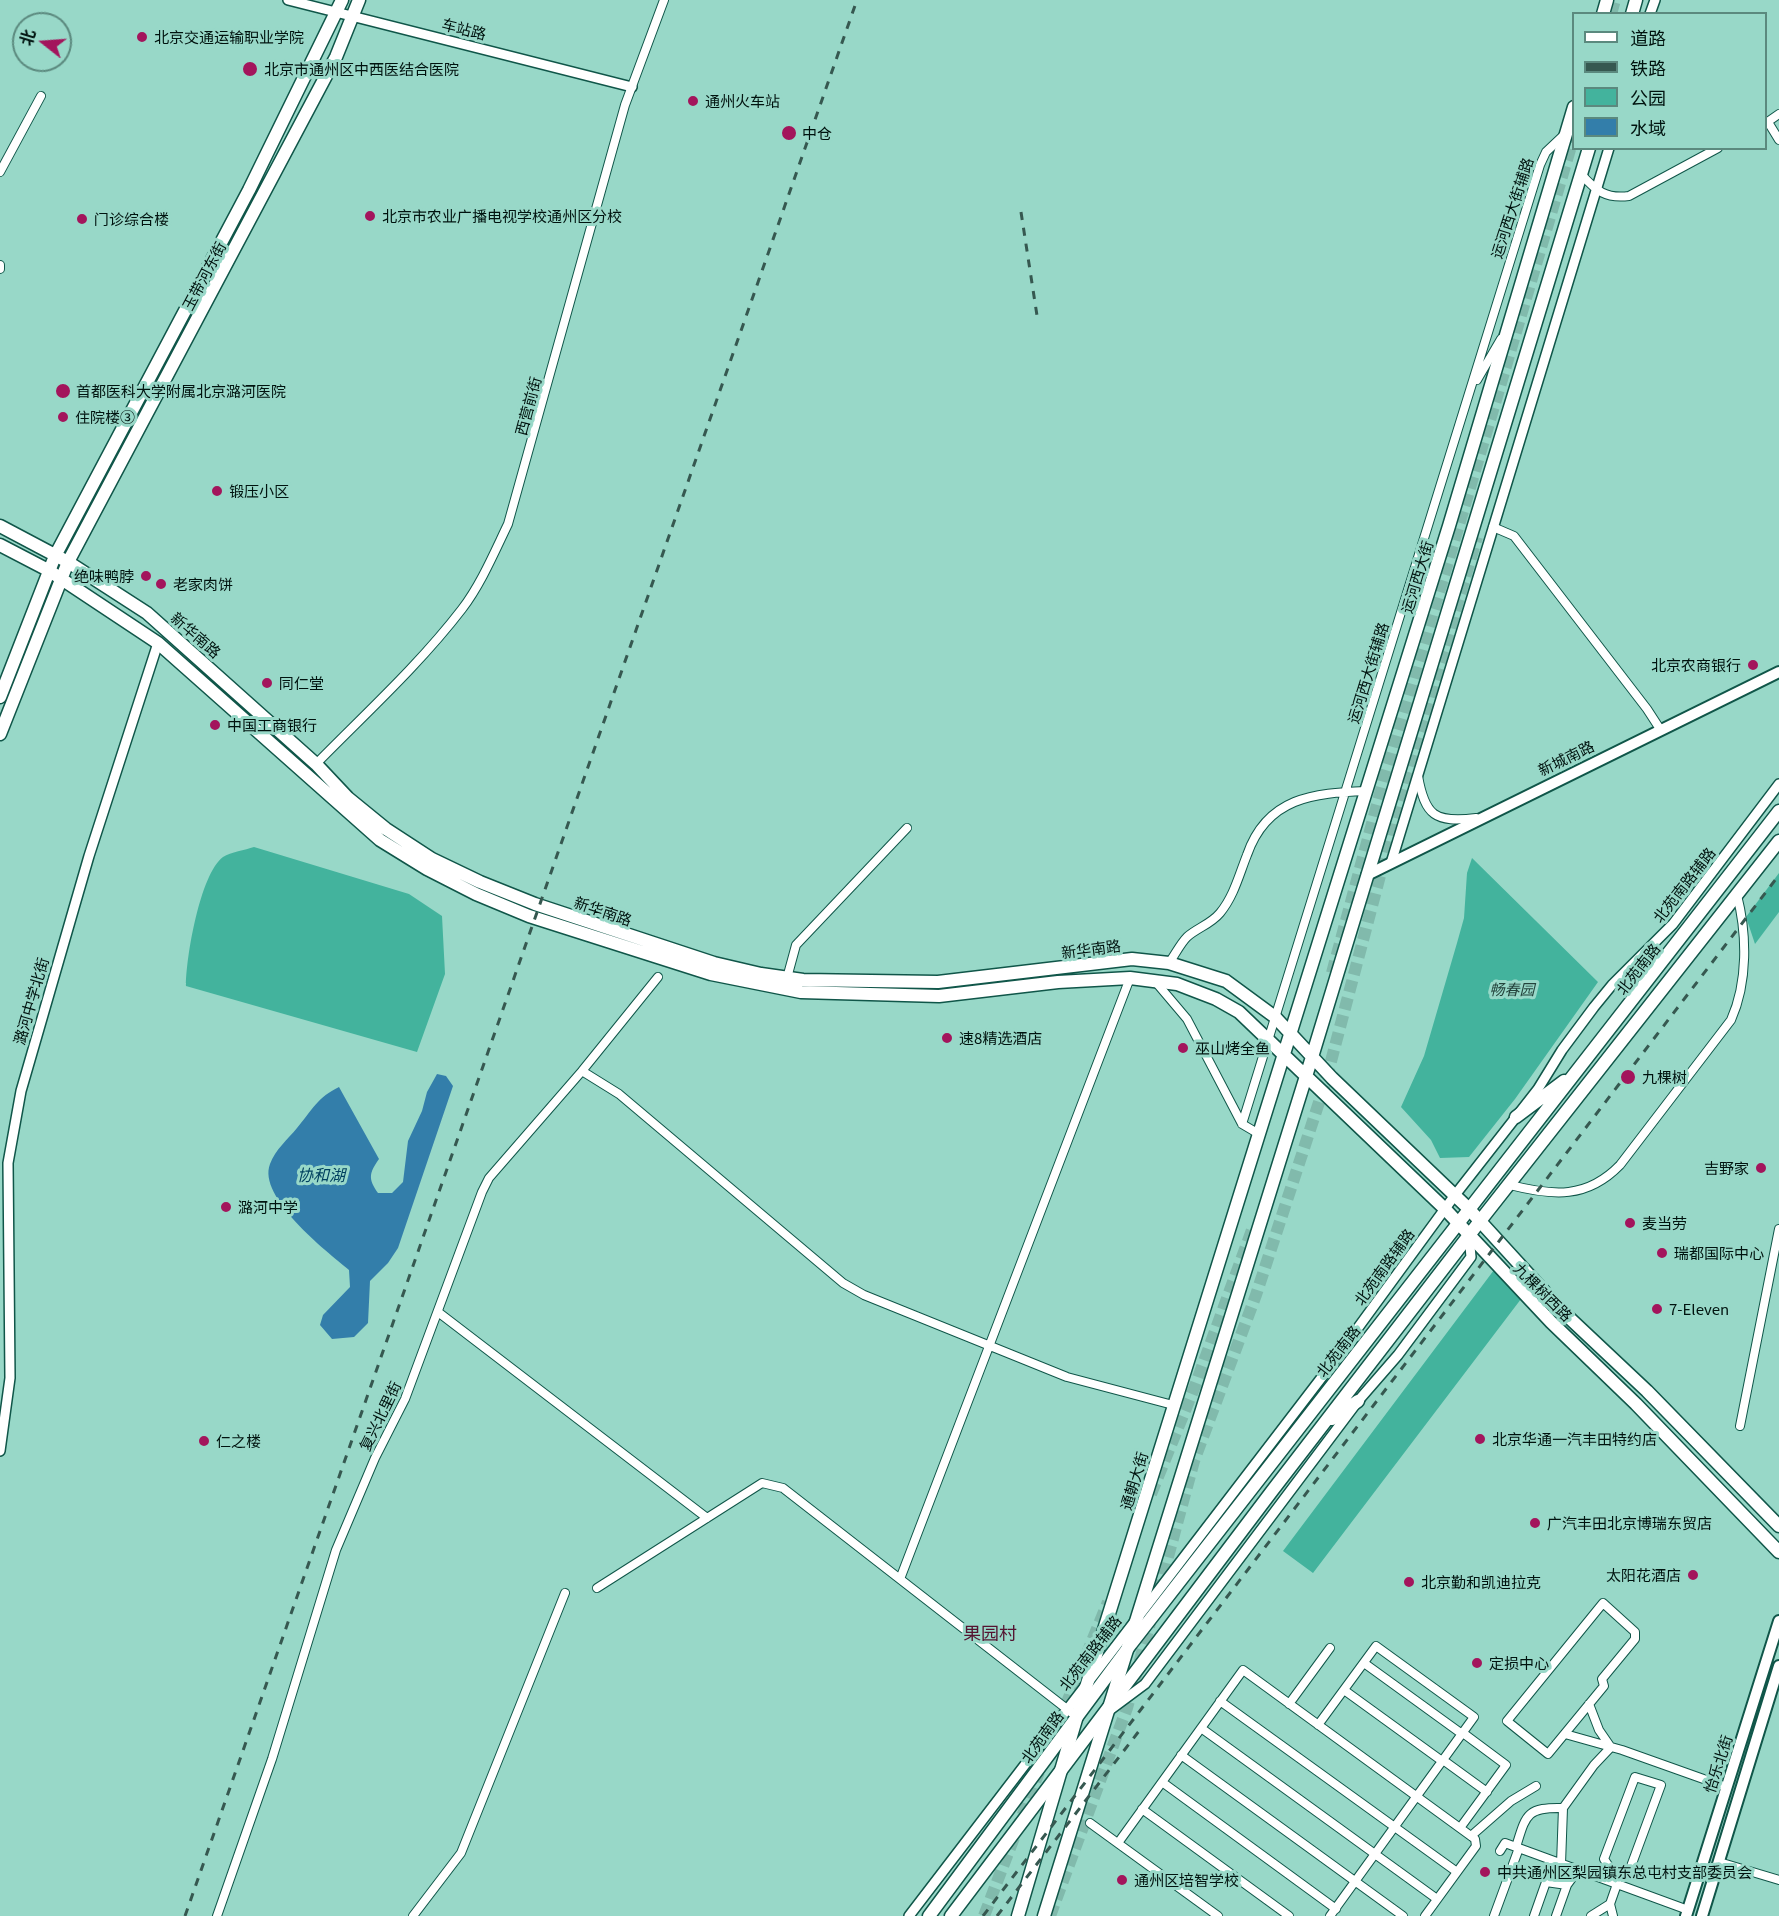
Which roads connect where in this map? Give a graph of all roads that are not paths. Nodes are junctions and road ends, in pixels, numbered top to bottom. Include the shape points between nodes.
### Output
1 (288, 0) edge
2 (359, 0) edge
3 (664, 0) edge
4 (340, 6) edge
5 (354, 16) junction
6 (632, 87) junction
7 (41, 96) dead end
8 (1572, 113) edge
9 (1779, 114) edge
10 (1767, 122) edge
11 (1565, 134) junction
12 (1779, 140) edge
13 (1588, 150) edge
14 (1608, 150) edge
15 (1714, 150) edge
16 (0, 172) edge
17 (1581, 174) junction
18 (1596, 191) junction
19 (1508, 327) junction
20 (1471, 390) junction
21 (0, 526) edge
22 (1493, 527) junction
23 (0, 545) edge
24 (55, 556) junction
25 (68, 562) junction
26 (48, 570) junction
27 (60, 578) junction
28 (158, 643) junction
29 (1779, 672) edge
30 (0, 697) edge
31 (1660, 729) junction
32 (0, 734) edge
33 (316, 764) junction
34 (1418, 774) junction
35 (1779, 784) edge
36 (1366, 790) junction
37 (1346, 792) junction
38 (1779, 812) edge
39 (1480, 818) junction
40 (907, 828) dead end
41 (1779, 841) edge
42 (1779, 849) edge
43 (1391, 863) junction
44 (1759, 867) junction
45 (1367, 875) junction
46 (1737, 895) junction
47 (1169, 963) junction
48 (658, 977) dead end
49 (787, 978) junction
50 (1130, 978) junction
51 (1153, 979) junction
52 (1275, 1017) junction
53 (1291, 1036) junction
54 (1269, 1039) junction
55 (1285, 1056) junction
56 (1312, 1057) junction
57 (582, 1071) junction
58 (1577, 1071) junction
59 (1306, 1077) junction
60 (1515, 1117) junction
61 (1242, 1124) junction
62 (1259, 1134) junction
63 (1510, 1185) junction
64 (1455, 1195) junction
65 (1468, 1208) junction
66 (1445, 1209) junction
67 (1458, 1221) junction
68 (1480, 1221) junction
69 (1779, 1229) edge
70 (1469, 1235) junction
71 (438, 1312) junction
72 (989, 1344) junction
73 (1358, 1401) junction
74 (1173, 1405) junction
75 (1740, 1426) dead end
76 (1321, 1427) junction
77 (0, 1451) edge
78 (707, 1518) junction
79 (1779, 1526) edge
80 (1779, 1552) edge
81 (900, 1579) junction
82 (597, 1588) dead end
83 (565, 1593) dead end
84 (1141, 1612) junction
85 (1779, 1621) edge
86 (1131, 1644) junction
87 (1330, 1648) dead end
88 (1364, 1662) junction
89 (1779, 1666) edge
90 (1088, 1681) junction
91 (1344, 1690) junction
92 (1221, 1701) junction
93 (1289, 1704) junction
94 (1589, 1704) junction
95 (1072, 1712) junction
96 (1106, 1713) junction
97 (1318, 1725) junction
98 (1201, 1728) junction
99 (1462, 1733) junction
100 (1565, 1734) junction
101 (1611, 1747) junction
102 (1181, 1755) junction
103 (1443, 1761) junction
104 (1062, 1767) junction
105 (1162, 1782) junction
106 (1536, 1786) dead end
107 (1726, 1787) junction
108 (1487, 1792) junction
109 (1417, 1797) junction
110 (1563, 1808) junction
111 (1142, 1809) junction
112 (1090, 1824) dead end
113 (1395, 1827) junction
114 (1460, 1828) junction
115 (1471, 1836) junction
116 (1118, 1843) junction
117 (1518, 1848) junction
118 (1500, 1851) dead end
119 (1375, 1854) junction
120 (1719, 1862) junction
121 (1561, 1864) junction
122 (1578, 1870) junction
123 (1457, 1872) junction
124 (1614, 1880) junction
125 (1779, 1880) edge
126 (1356, 1882) junction
127 (1568, 1885) junction
128 (1437, 1899) junction
129 (1610, 1904) junction
130 (1336, 1909) junction
131 (1687, 1913) edge
132 (217, 1916) edge
133 (413, 1916) edge
134 (909, 1916) edge
135 (929, 1916) edge
136 (951, 1916) edge
137 (1018, 1916) edge
138 (1044, 1916) edge
139 (1218, 1916) edge
140 (1289, 1916) edge
141 (1330, 1916) edge
142 (1403, 1916) edge
143 (1425, 1916) edge
144 (1494, 1916) edge
145 (1534, 1916) edge
146 (1556, 1916) edge
147 (1591, 1916) edge
148 (1613, 1916) edge
149 (1702, 1916) edge

1 - 4 street, 车站路
2 - 5 main road, 玉带河东街
3 - 6 street, 西营前街
4 - 5 street, 车站路
4 - 24 main road, 玉带河东街 via 249,190
5 - 6 street, 车站路
5 - 25 main road, 玉带河东街 via 282,160
6 - 33 street, 西营前街 via 508,524 463,608
7 - 16 street
8 - 11 main road, 运河西大街
9 - 10 street
10 - 12 street
11 - 19 main road, 运河西大街
11 - 20 street, 运河西大街辅路 via 1546,152 1540,165
13 - 17 main road
14 - 18 street
15 - 18 street via 1629,196
17 - 18 street
17 - 45 main road
18 - 22 street
19 - 20 street
19 - 36 main road, 运河西大街
20 - 37 street, 运河西大街辅路
21 - 24 main road, 新华南路
22 - 31 street via 1514,536
22 - 34 street
23 - 26 main road, 新华南路
24 - 25 main road, 新华南路
24 - 26 main road, 玉带河东街
25 - 27 main road, 玉带河东街
25 - 33 main road, 新华南路 via 147,613
26 - 27 main road, 新华南路
26 - 30 main road, 玉带河东街
27 - 28 main road, 新华南路
27 - 32 main road, 玉带河东街
28 - 50 main road, 新华南路 via 380,840 476,894 530,916 711,974 801,992 939,996
28 - 77 street, 潞河中学北街 via 89,856 21,1091 8,1163 10,1378
29 - 31 main road, 新城南路
31 - 39 main road, 新城南路
33 - 49 main road, 新华南路 via 348,798 387,829 432,859 480,882 652,944 714,963
34 - 39 street via 1422,798 1430,812 1455,821
34 - 43 street
35 - 60 street, 北苑南路辅路 via 1673,924 1606,992
36 - 37 street
36 - 53 main road, 运河西大街
37 - 47 street via 1309,796 1274,815 1247,852 1232,894 1220,913 1188,936
37 - 52 street, 运河西大街辅路
38 - 58 main road, 北苑南路
39 - 43 main road, 新城南路
40 - 49 street via 796,945
41 - 44 main road
42 - 44 street
43 - 45 main road, 新城南路
44 - 46 main road
45 - 56 main road
46 - 63 main road
46 - 63 street via 1744,951 1731,1020 1620,1165 1599,1184 1565,1192
47 - 49 main road, 新华南路 via 1132,960 938,982
47 - 52 main road, 新华南路 via 1227,981
48 - 57 street, 复兴北里街
50 - 51 main road, 新华南路
50 - 72 street
51 - 54 main road, 新华南路 via 1216,999 1239,1012
51 - 61 street via 1187,1019
52 - 53 main road, 新华南路
52 - 54 street, 运河西大街辅路
53 - 55 main road, 运河西大街
53 - 56 main road, 九棵树西路
54 - 55 main road, 新华南路
54 - 61 street, 运河西大街辅路
55 - 59 main road, 九棵树西路
55 - 62 main road, 通朝大街
56 - 59 main road
56 - 64 main road, 九棵树西路
57 - 71 street, 复兴北里街 via 489,1178
57 - 72 street via 619,1094 843,1283
58 - 60 main road
58 - 65 main road, 北苑南路
59 - 66 main road, 九棵树西路
59 - 84 main road
60 - 64 street, 北苑南路辅路
61 - 62 street
62 - 74 main road, 通朝大街
63 - 68 main road
64 - 65 main road, 九棵树西路
64 - 66 street, 北苑南路辅路
65 - 67 main road, 北苑南路
65 - 68 main road, 九棵树西路
66 - 67 main road, 九棵树西路
66 - 84 street, 北苑南路辅路
67 - 70 main road, 九棵树西路
67 - 86 main road, 北苑南路
68 - 70 main road
68 - 79 main road, 九棵树西路 via 1563,1312
69 - 75 street
70 - 73 street via 1471,1257 1398,1355
70 - 76 main road
70 - 80 main road, 九棵树西路
71 - 78 street
71 - 132 street, 复兴北里街 via 405,1399 336,1550 275,1749
72 - 74 street via 1067,1377
72 - 81 street
73 - 76 main road
73 - 96 street via 1144,1684
74 - 90 main road, 通朝大街
76 - 96 main road
78 - 81 street via 762,1483 772,1484 783,1488
78 - 82 street
81 - 95 street
83 - 133 street via 461,1853
84 - 86 main road
84 - 90 street, 北苑南路辅路
85 - 107 main road, 怡乐北街
86 - 95 main road, 北苑南路
86 - 96 main road
87 - 93 street
88 - 91 street
88 - 99 street
88 - 99 street via 1376,1646 1474,1717
89 - 120 main road, 怡乐北街
90 - 95 main road, 通朝大街
91 - 97 street
91 - 103 street
92 - 93 street via 1243,1670
92 - 98 street
92 - 113 street
93 - 97 street
94 - 100 street
94 - 100 street via 1604,1686 1602,1679 1635,1639 1635,1632 1603,1603 1507,1720 1548,1754
94 - 101 street
95 - 104 main road, 通朝大街
95 - 134 street, 北苑南路辅路
95 - 135 main road, 北苑南路
96 - 104 main road
96 - 138 main road
97 - 109 street
98 - 102 street
98 - 119 street
99 - 103 street
99 - 108 street via 1506,1764
100 - 101 street
101 - 107 street
101 - 110 street
102 - 105 street
102 - 126 street
103 - 108 street
103 - 109 street
104 - 136 main road
104 - 137 main road, 通朝大街
105 - 111 street
105 - 130 street
106 - 115 street
107 - 131 main road, 怡乐北街
108 - 114 street
109 - 113 street
109 - 114 street
110 - 117 street via 1535,1810 1522,1821
110 - 121 street
111 - 116 street
111 - 140 street
112 - 116 street
113 - 119 street
113 - 123 street
114 - 115 street
115 - 123 street via 1476,1846
116 - 139 street
117 - 118 street via 1505,1843
117 - 121 street
117 - 144 street
119 - 126 street
119 - 128 street
120 - 125 street
120 - 149 main road, 怡乐北街
121 - 122 street
122 - 124 street
122 - 127 street
123 - 128 street
124 - 124 street via 1630,1869 1661,1785 1635,1777 1604,1859
124 - 129 street
124 - 131 street
126 - 130 street
126 - 142 street
127 - 145 street via 1546,1882
127 - 146 street
128 - 143 street
129 - 147 street
129 - 148 street
130 - 141 street

